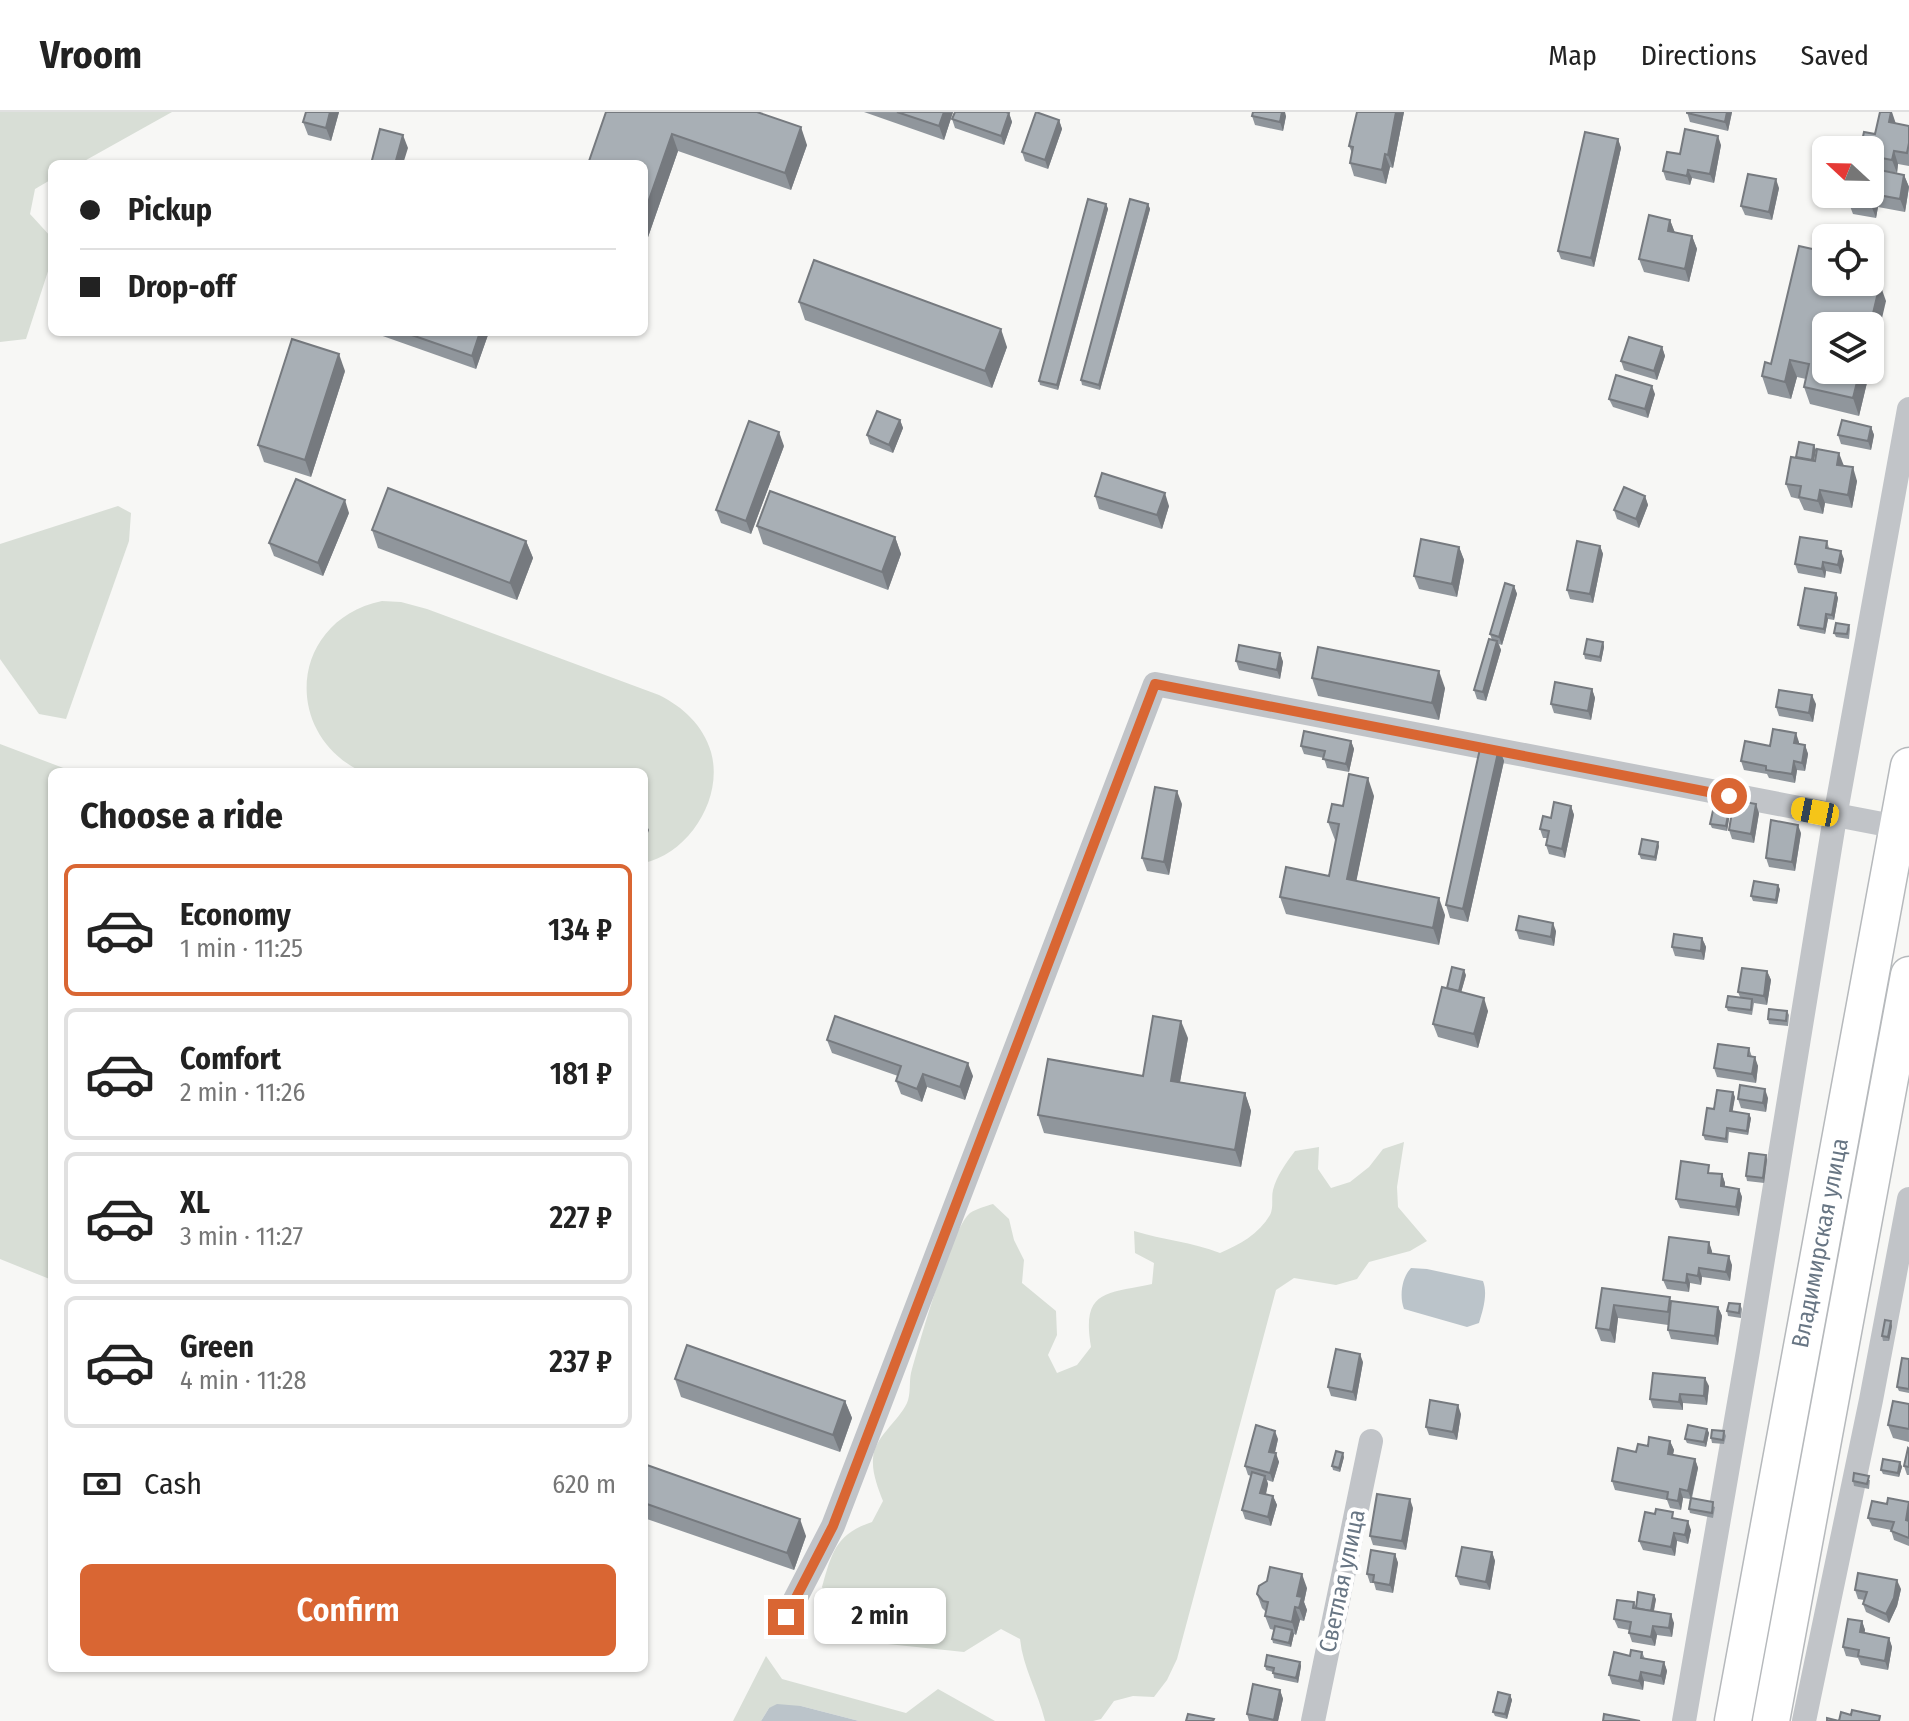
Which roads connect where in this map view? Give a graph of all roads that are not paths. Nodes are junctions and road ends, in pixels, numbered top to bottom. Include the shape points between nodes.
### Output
1 (1909, 409) edge
2 (1909, 766) edge
3 (1835, 817) junction
4 (1898, 827) junction
5 (1909, 975) edge
6 (1909, 1199) edge
7 (1371, 1441) dead end
8 (786, 1617) dead end
9 (1313, 1721) edge
10 (1684, 1721) edge
11 (1733, 1721) edge
12 (1771, 1721) edge
13 (1804, 1721) edge

1 - 3 street
2 - 4 highway, Владимирская улица
3 - 4 street
3 - 8 street via 1155,684 833,1526
3 - 10 street
4 - 11 highway, Владимирская улица
5 - 12 highway, Владимирская улица
6 - 13 street
7 - 9 street, Светлая улица

